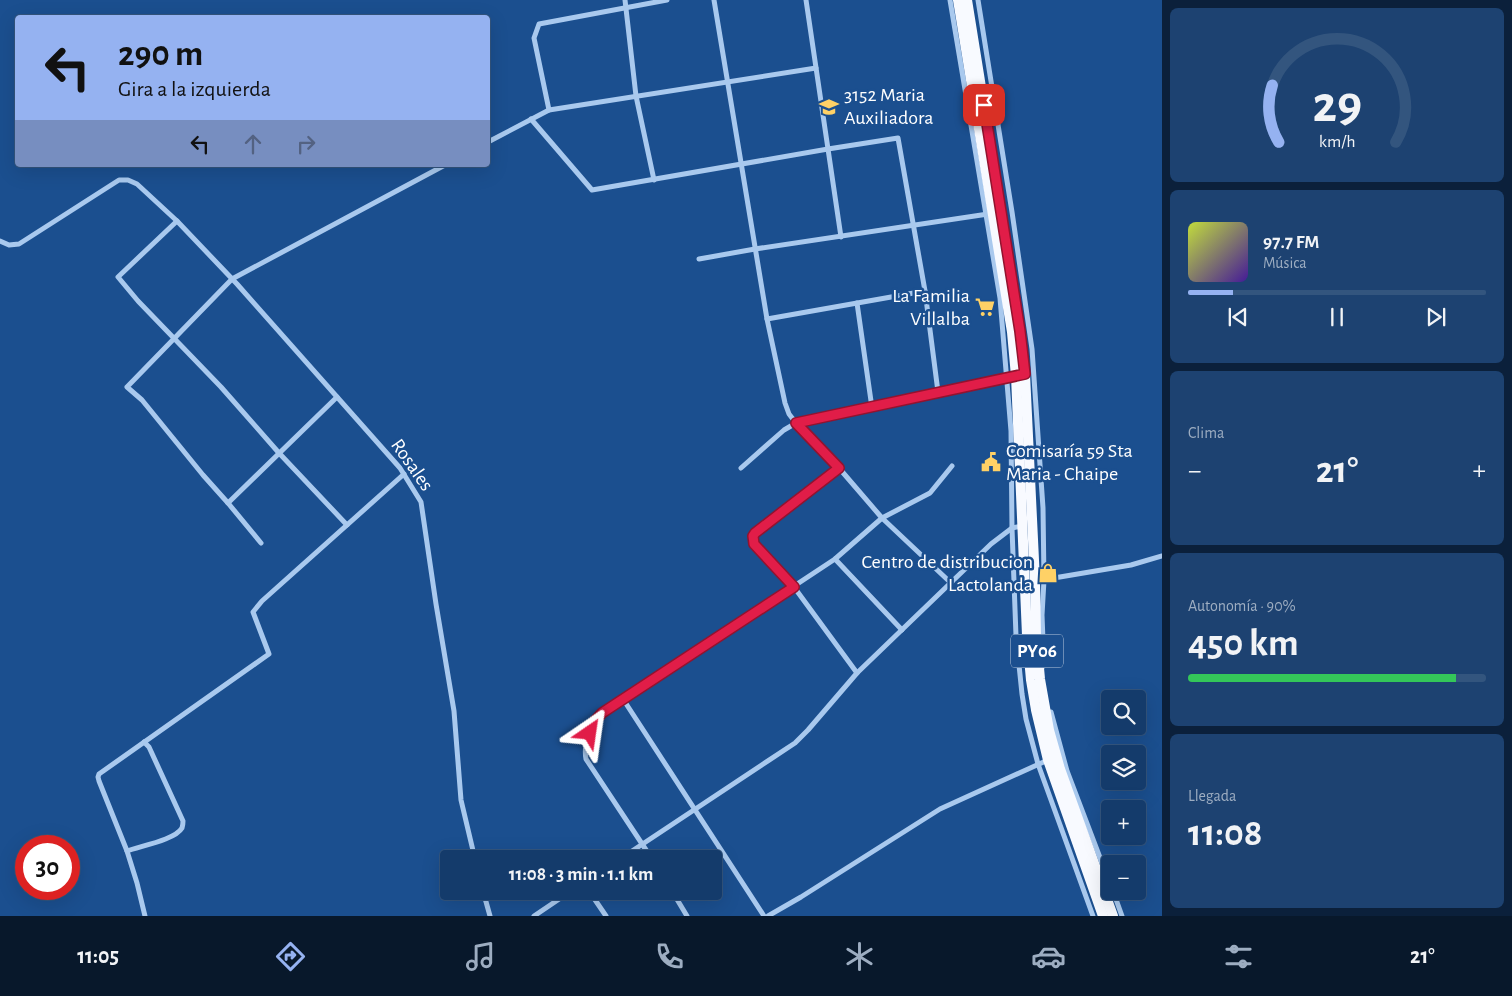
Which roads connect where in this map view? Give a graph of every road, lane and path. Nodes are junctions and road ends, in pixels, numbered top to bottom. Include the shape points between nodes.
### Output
1 (625, 0) edge
2 (667, 0) edge
3 (714, 0) edge
4 (806, 0) edge
5 (950, 0) edge
6 (958, 0) edge
7 (967, 0) edge
8 (978, 0) edge
9 (626, 8) junction
10 (816, 68) junction
11 (728, 81) junction
12 (636, 96) junction
13 (549, 110) junction
14 (531, 119) junction
15 (490, 141) edge
16 (828, 149) junction
17 (741, 165) junction
18 (441, 167) edge
19 (654, 180) junction
20 (993, 213) junction
21 (177, 221) junction
22 (913, 225) junction
23 (841, 237) junction
24 (0, 241) edge
25 (755, 249) junction
26 (699, 259) dead end
27 (232, 279) junction
28 (925, 291) junction
29 (857, 303) junction
30 (767, 320) junction
31 (174, 338) junction
32 (1020, 374) junction
33 (938, 392) junction
34 (337, 397) junction
35 (872, 408) junction
36 (796, 423) junction
37 (278, 453) junction
38 (952, 466) dead end
39 (741, 468) dead end
40 (839, 468) junction
41 (404, 474) junction
42 (228, 503) junction
43 (1022, 511) junction
44 (882, 518) junction
45 (347, 525) junction
46 (1022, 526) junction
47 (1012, 528) junction
48 (261, 543) dead end
49 (1162, 556) edge
50 (835, 559) junction
51 (1037, 581) junction
52 (951, 583) junction
53 (794, 587) junction
54 (1026, 622) junction
55 (902, 630) junction
56 (857, 673) junction
57 (623, 700) junction
58 (144, 742) junction
59 (1043, 762) junction
60 (695, 809) junction
61 (643, 844) junction
62 (127, 850) junction
63 (472, 850) edge
64 (634, 850) edge
65 (647, 850) edge
66 (1101, 860) edge
67 (486, 900) edge
68 (558, 900) edge
69 (595, 900) edge
70 (677, 900) edge
71 (1116, 900) edge
72 (145, 916) edge
73 (490, 916) edge
74 (534, 916) edge
75 (606, 916) edge
76 (687, 916) edge
77 (764, 916) edge
78 (768, 916) edge
79 (1094, 916) edge
80 (1103, 916) edge
81 (1113, 916) edge
82 (1122, 916) edge

1 - 9 street
2 - 9 street
3 - 11 street
4 - 10 street
5 - 20 street
6 - 20 highway, PY06
7 - 20 highway, PY06
8 - 32 street via 1032,349
9 - 12 street
9 - 13 street via 539,24 534,38
10 - 11 street
10 - 16 street
11 - 12 street
11 - 17 street
12 - 13 street
12 - 19 street
13 - 14 street
14 - 15 street
14 - 19 street via 592,190
16 - 17 street
16 - 22 street via 898,138
16 - 23 street
17 - 19 street
17 - 25 street
18 - 27 street
20 - 22 street
20 - 32 highway, PY06
20 - 32 street via 1000,298
21 - 24 street, Rosales via 137,184 119,180 20,244 9,245
21 - 27 street, Rosales
21 - 31 street via 118,277
22 - 23 street
22 - 28 street
23 - 25 street
25 - 26 street
25 - 30 street
27 - 31 street
27 - 34 street, Rosales
28 - 29 street
28 - 33 street
29 - 30 street
29 - 35 street
30 - 36 street via 785,403
31 - 37 street
31 - 42 street via 127,387 142,400
32 - 33 street
32 - 43 highway, PY06
32 - 47 street via 1011,431
32 - 51 highway, PY06
33 - 35 street
34 - 37 street
34 - 41 street, Rosales
35 - 36 street
36 - 39 street
36 - 40 street
37 - 42 street
37 - 45 street
38 - 44 street via 930,493
40 - 44 street
40 - 53 street via 753,536 754,544
41 - 45 street
41 - 63 street, Rosales via 421,502 454,711 461,800
42 - 48 street
43 - 46 highway, PY06
43 - 51 street via 1027,523 1029,579
44 - 50 street
44 - 52 street
45 - 58 street via 253,612 269,654
46 - 47 street
46 - 54 highway, PY06
47 - 52 street
47 - 59 street via 1016,636 1022,694 1026,718
49 - 51 street via 1131,565
50 - 53 street
50 - 55 street
51 - 54 street
51 - 66 street via 1042,615 1044,677 1051,713 1067,771
51 - 81 highway, PY06 via 1037,655 1049,730
52 - 55 street
53 - 56 street
53 - 57 street
54 - 59 highway, PY06
55 - 56 street
56 - 60 street via 794,743
57 - 60 street
57 - 61 street via 594,722 584,751 586,759
58 - 62 street via 98,777
58 - 62 street via 159,768 183,825 173,836
59 - 78 street via 940,809
59 - 79 street
59 - 80 highway, PY06
60 - 61 street
60 - 77 street
61 - 64 street
61 - 65 street
62 - 72 street
67 - 73 street
68 - 74 street
69 - 75 street
70 - 76 street
71 - 82 street

